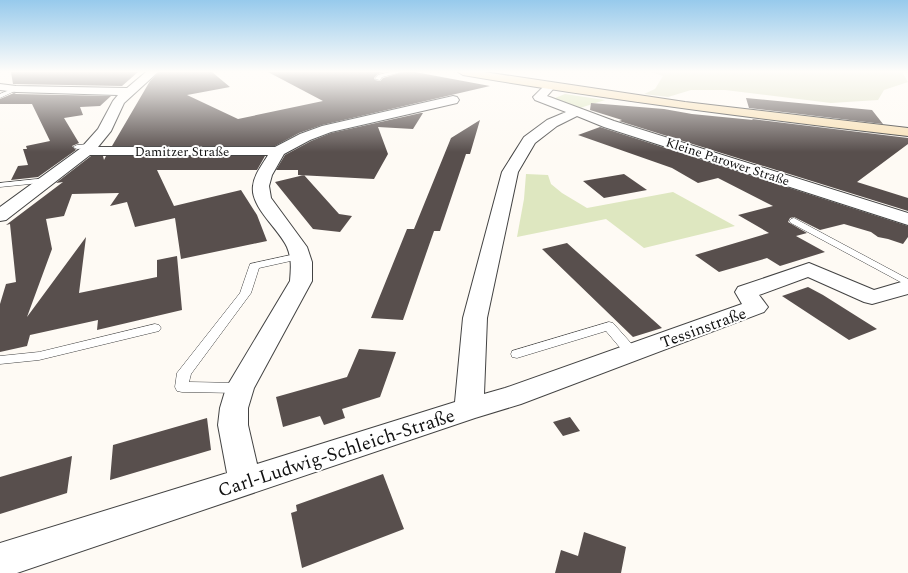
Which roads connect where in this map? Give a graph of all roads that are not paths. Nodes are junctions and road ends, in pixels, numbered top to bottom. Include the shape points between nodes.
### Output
1 (122, 99) edge
2 (556, 99) edge
3 (599, 99) edge
4 (453, 100) dead end
5 (576, 112) junction
6 (908, 132) edge
7 (84, 148) junction
8 (278, 151) junction
9 (47, 180) junction
10 (0, 185) edge
11 (0, 216) edge
12 (908, 219) edge
13 (794, 221) dead end
14 (300, 256) junction
15 (908, 283) edge
16 (908, 287) edge
17 (154, 328) dead end
18 (632, 353) junction
19 (517, 354) dead end
20 (0, 360) edge
21 (240, 388) junction
22 (469, 409) junction
23 (245, 481) junction
24 (0, 561) edge

1 - 7 street via 107,126
2 - 5 street, Kleine Parower Straße
3 - 6 main road
4 - 8 street via 327,129
5 - 12 street, Kleine Parower Straße
5 - 22 street, Carl-Ludwig-Schleich-Straße via 552,123 529,140 510,172 476,318
7 - 8 street, Damitzer Straße
7 - 9 street
8 - 14 street via 264,175 261,186 262,198 297,247
9 - 10 lane
9 - 11 street
13 - 15 lane
14 - 21 street via 302,281
14 - 21 lane via 254,266 245,293 184,373 182,387
16 - 18 street, Tessinstraße via 872,297 809,269 746,292 756,307
17 - 20 lane via 39,356
18 - 19 lane via 609,326
18 - 22 street, Tessinstraße via 511,397
21 - 23 street via 234,408 233,425
22 - 23 street, Carl-Ludwig-Schleich-Straße
23 - 24 street, Carl-Ludwig-Schleich-Straße

